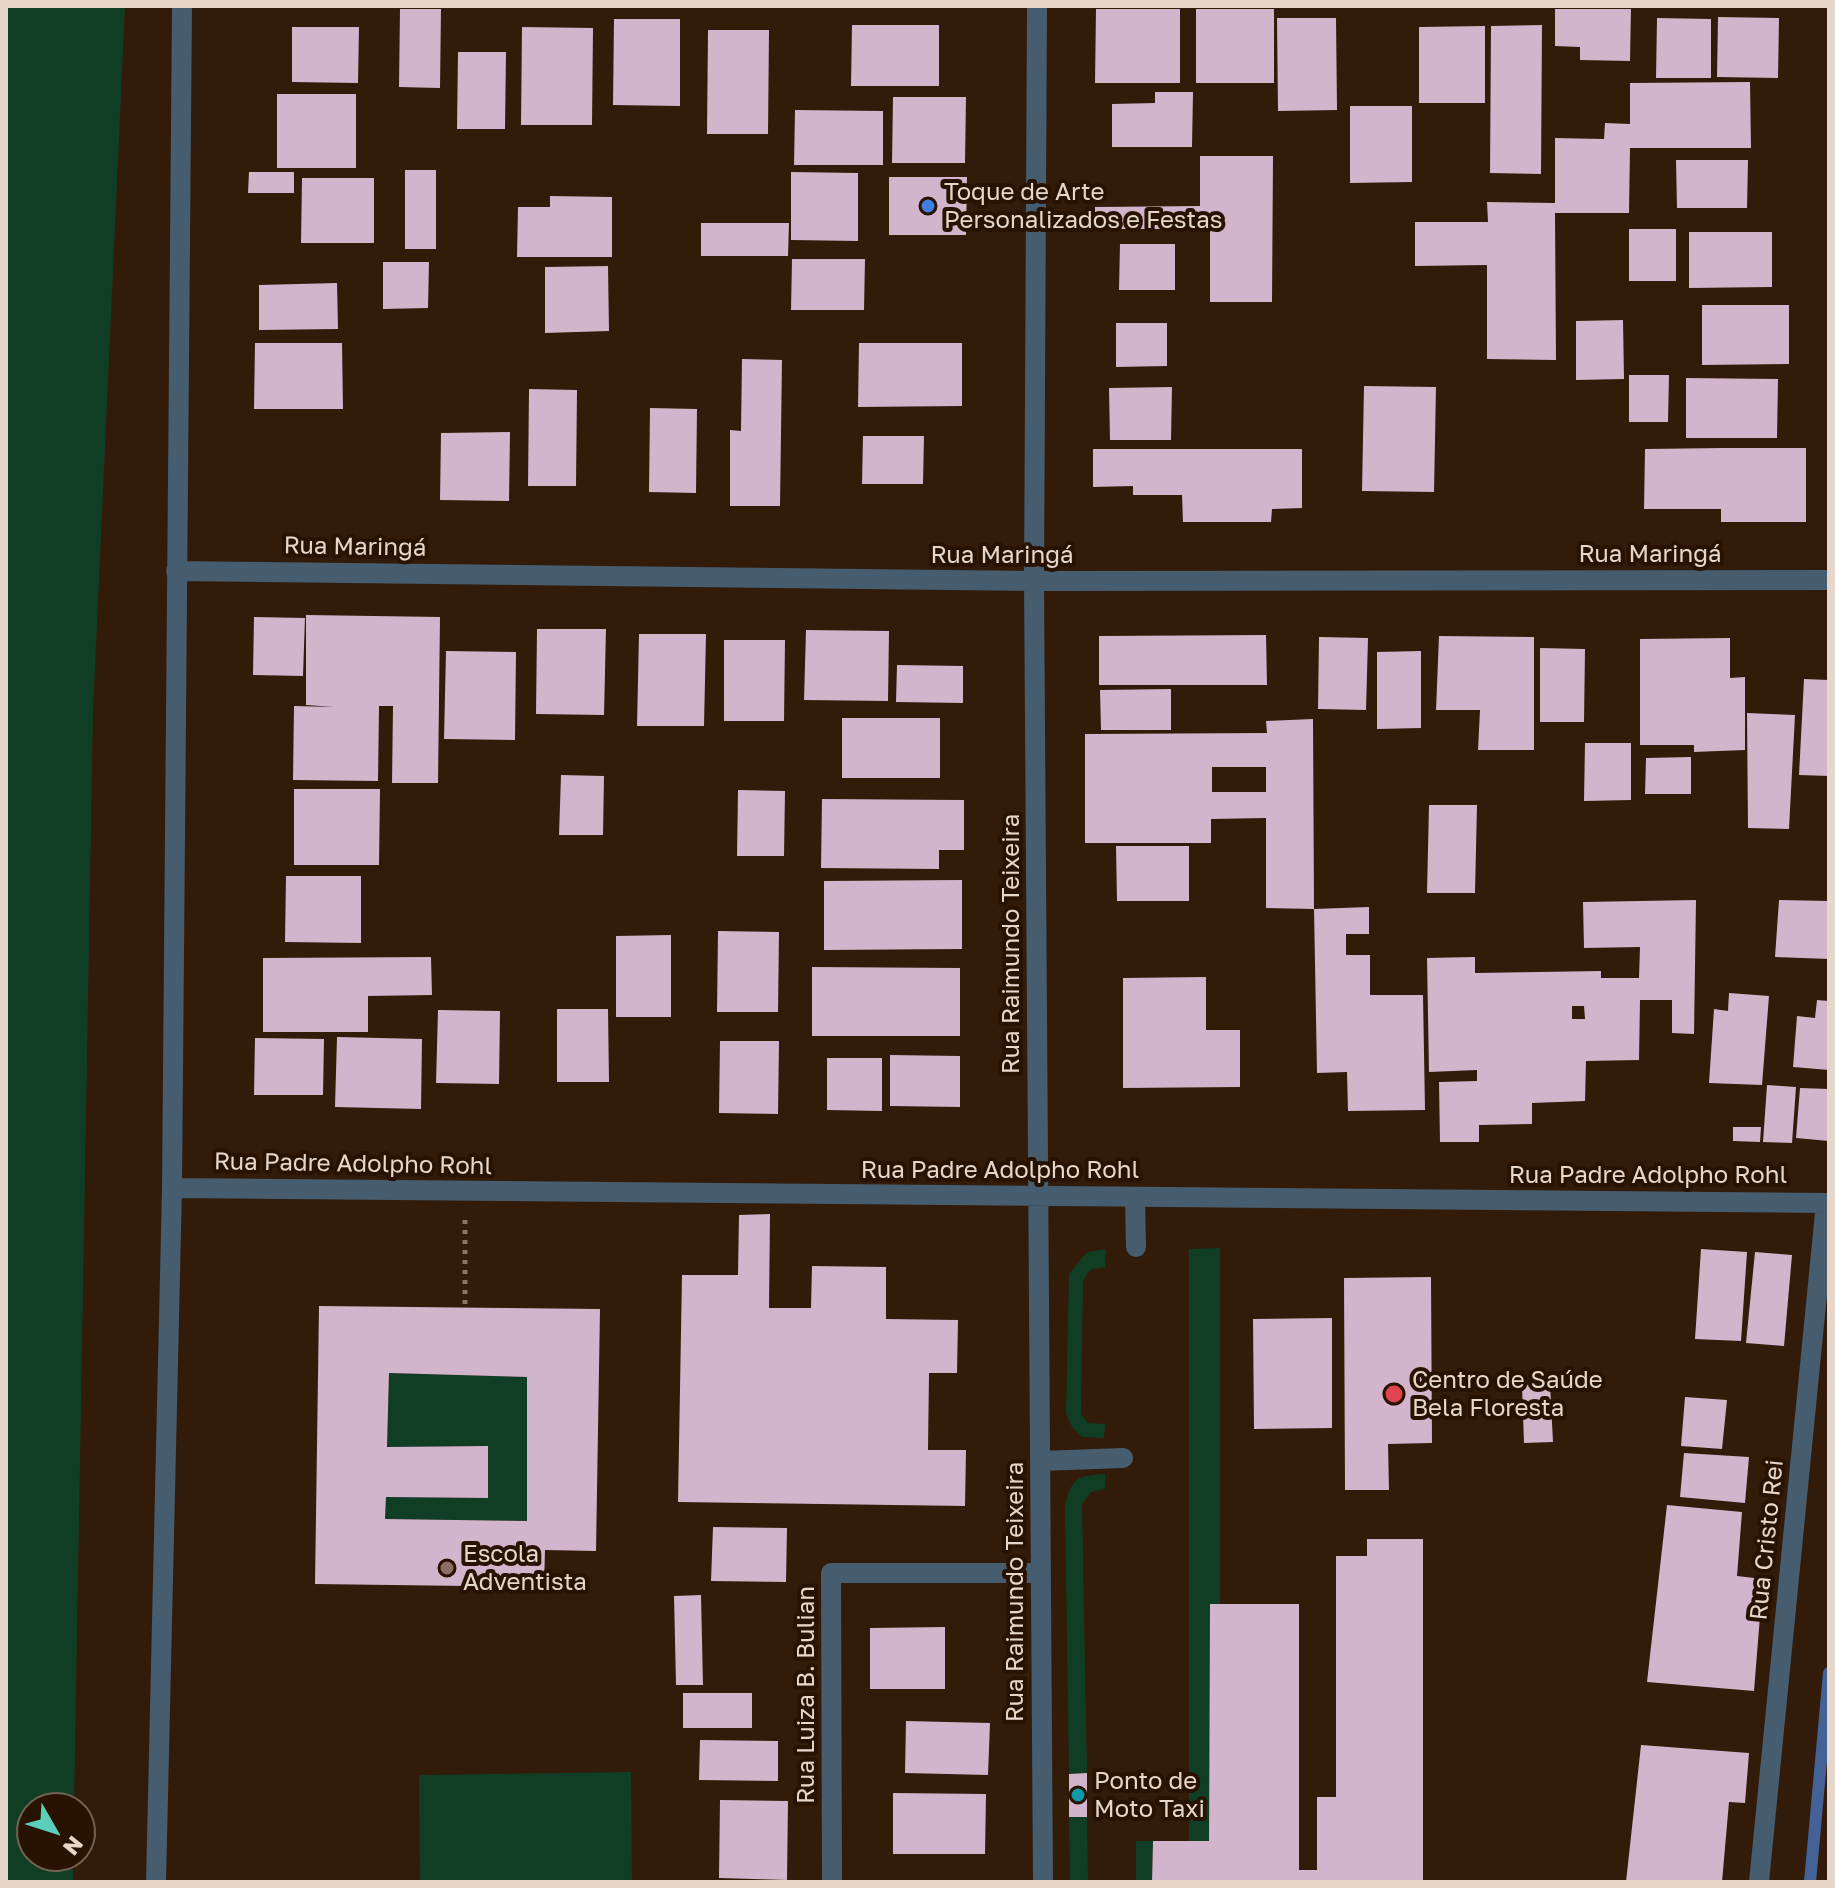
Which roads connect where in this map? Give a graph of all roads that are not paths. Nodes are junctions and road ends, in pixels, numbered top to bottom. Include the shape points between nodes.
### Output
1 (182, 6) edge
2 (1037, 6) edge
3 (176, 571) junction
4 (1829, 580) edge
5 (1034, 581) junction
6 (172, 1188) junction
7 (1039, 1197) junction
8 (1135, 1198) junction
9 (1827, 1203) edge
10 (1136, 1247) dead end
11 (1123, 1458) dead end
12 (1041, 1461) junction
13 (1041, 1573) junction
14 (156, 1882) edge
15 (832, 1882) edge
16 (1043, 1882) edge
17 (1759, 1882) edge

1 - 3 street
2 - 5 street, Rua Raimundo Teixeira
3 - 5 street, Rua Maringá
3 - 6 street
4 - 5 street, Rua Maringá
5 - 7 street, Rua Raimundo Teixeira
6 - 7 street, Rua Padre Adolpho Rohl
6 - 14 street
7 - 8 street, Rua Padre Adolpho Rohl
7 - 12 street, Rua Raimundo Teixeira
8 - 9 street, Rua Padre Adolpho Rohl
8 - 10 street
9 - 17 street, Rua Cristo Rei
11 - 12 street
12 - 13 street, Rua Raimundo Teixeira
13 - 15 street, Rua Luiza B. Bulian via 831,1573
13 - 16 street, Rua Raimundo Teixeira

